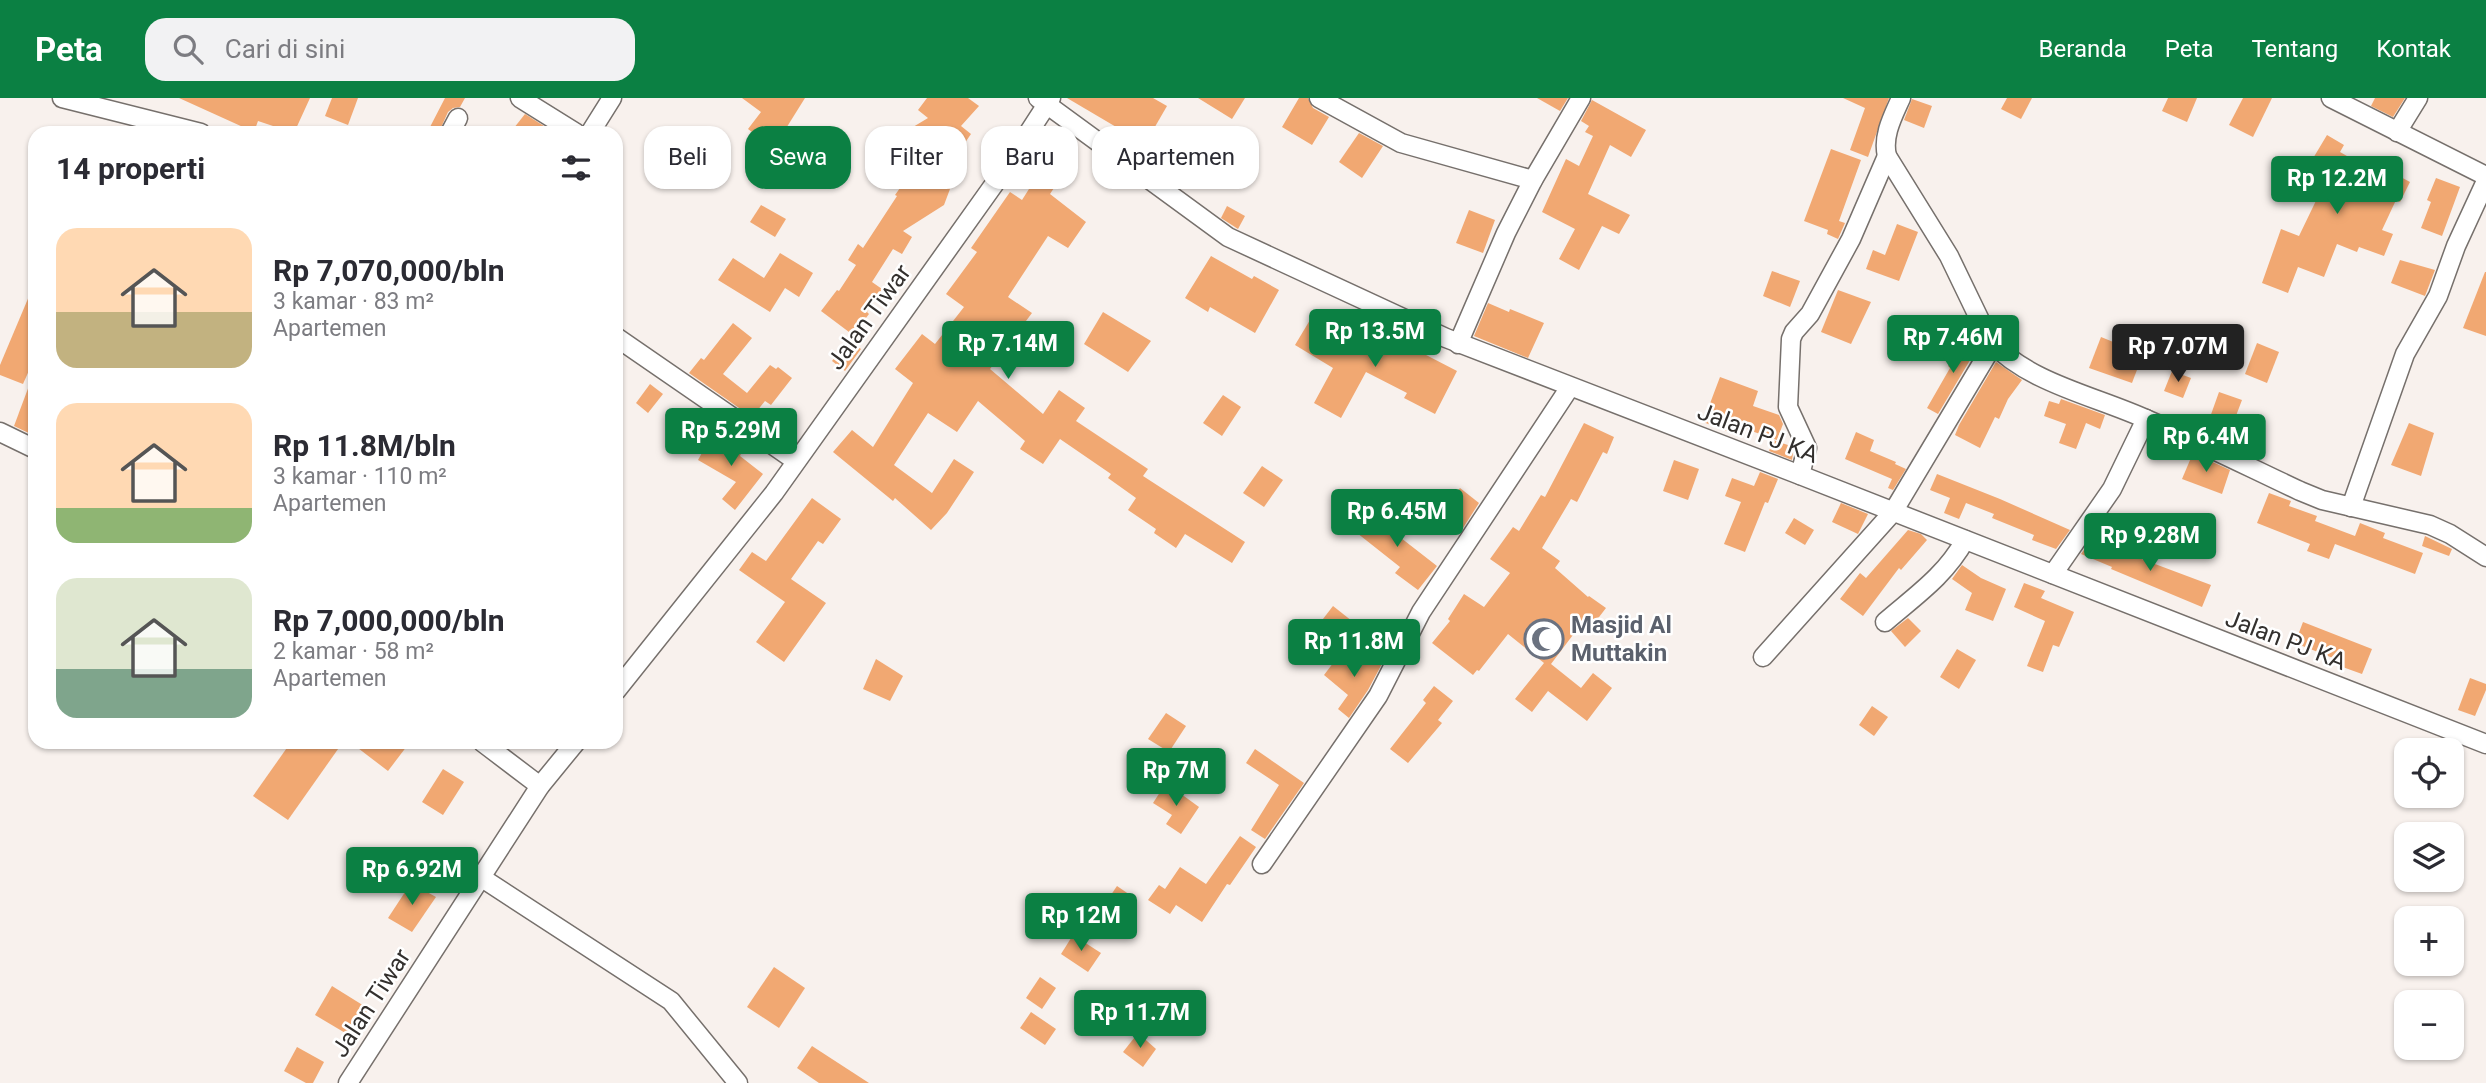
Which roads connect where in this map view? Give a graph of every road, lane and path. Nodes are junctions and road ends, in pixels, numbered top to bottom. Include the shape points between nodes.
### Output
1 (62, 98) edge
2 (520, 98) edge
3 (612, 98) edge
4 (1320, 98) edge
5 (1581, 98) edge
6 (1901, 98) edge
7 (2331, 98) edge
8 (2418, 98) edge
9 (1045, 100) edge
10 (173, 126) edge
11 (565, 126) edge
12 (594, 126) edge
13 (2398, 132) junction
14 (1887, 156) junction
15 (2486, 179) edge
16 (1532, 180) junction
17 (623, 342) edge
18 (1458, 344) junction
19 (1993, 345) junction
20 (1570, 387) junction
21 (2146, 419) junction
22 (0, 432) edge
23 (28, 446) edge
24 (796, 461) junction
25 (1800, 475) junction
26 (2351, 507) junction
27 (1893, 512) junction
28 (1965, 540) junction
29 (2486, 556) edge
30 (2053, 574) junction
31 (1885, 622) dead end
32 (1763, 657) dead end
33 (623, 682) edge
34 (2486, 744) edge
35 (491, 749) edge
36 (570, 749) edge
37 (540, 786) junction
38 (1262, 864) dead end
39 (482, 878) junction
40 (348, 1083) edge
41 (738, 1083) edge

1 - 10 street
2 - 11 street
3 - 12 street
4 - 16 street via 1401,143
5 - 16 street
6 - 14 street via 1886,135
7 - 13 street
8 - 13 street
9 - 18 street, Jalan PJ KA via 1228,237
9 - 24 street, Jalan Tiwar via 1005,169
13 - 15 street
14 - 19 street via 1949,256
14 - 25 street via 1851,239 1791,339 1788,407 1807,448
15 - 26 street via 2437,300 2405,354
16 - 18 street
17 - 24 street
18 - 20 street, Jalan PJ KA
19 - 21 street via 2044,379
19 - 27 street
20 - 25 street, Jalan PJ KA
20 - 38 street via 1421,612 1378,696
21 - 26 street via 2300,491
21 - 30 street via 2112,489
22 - 23 street
24 - 33 street, Jalan Tiwar
25 - 27 street, Jalan PJ KA
26 - 29 street via 2440,529
27 - 28 street, Jalan PJ KA
27 - 32 street
28 - 30 street, Jalan PJ KA
28 - 31 street via 1946,570
30 - 34 street, Jalan PJ KA
35 - 37 street
36 - 37 street, Jalan Tiwar
37 - 39 street, Jalan Tiwar
39 - 40 street, Jalan Tiwar
39 - 41 street via 671,1001

